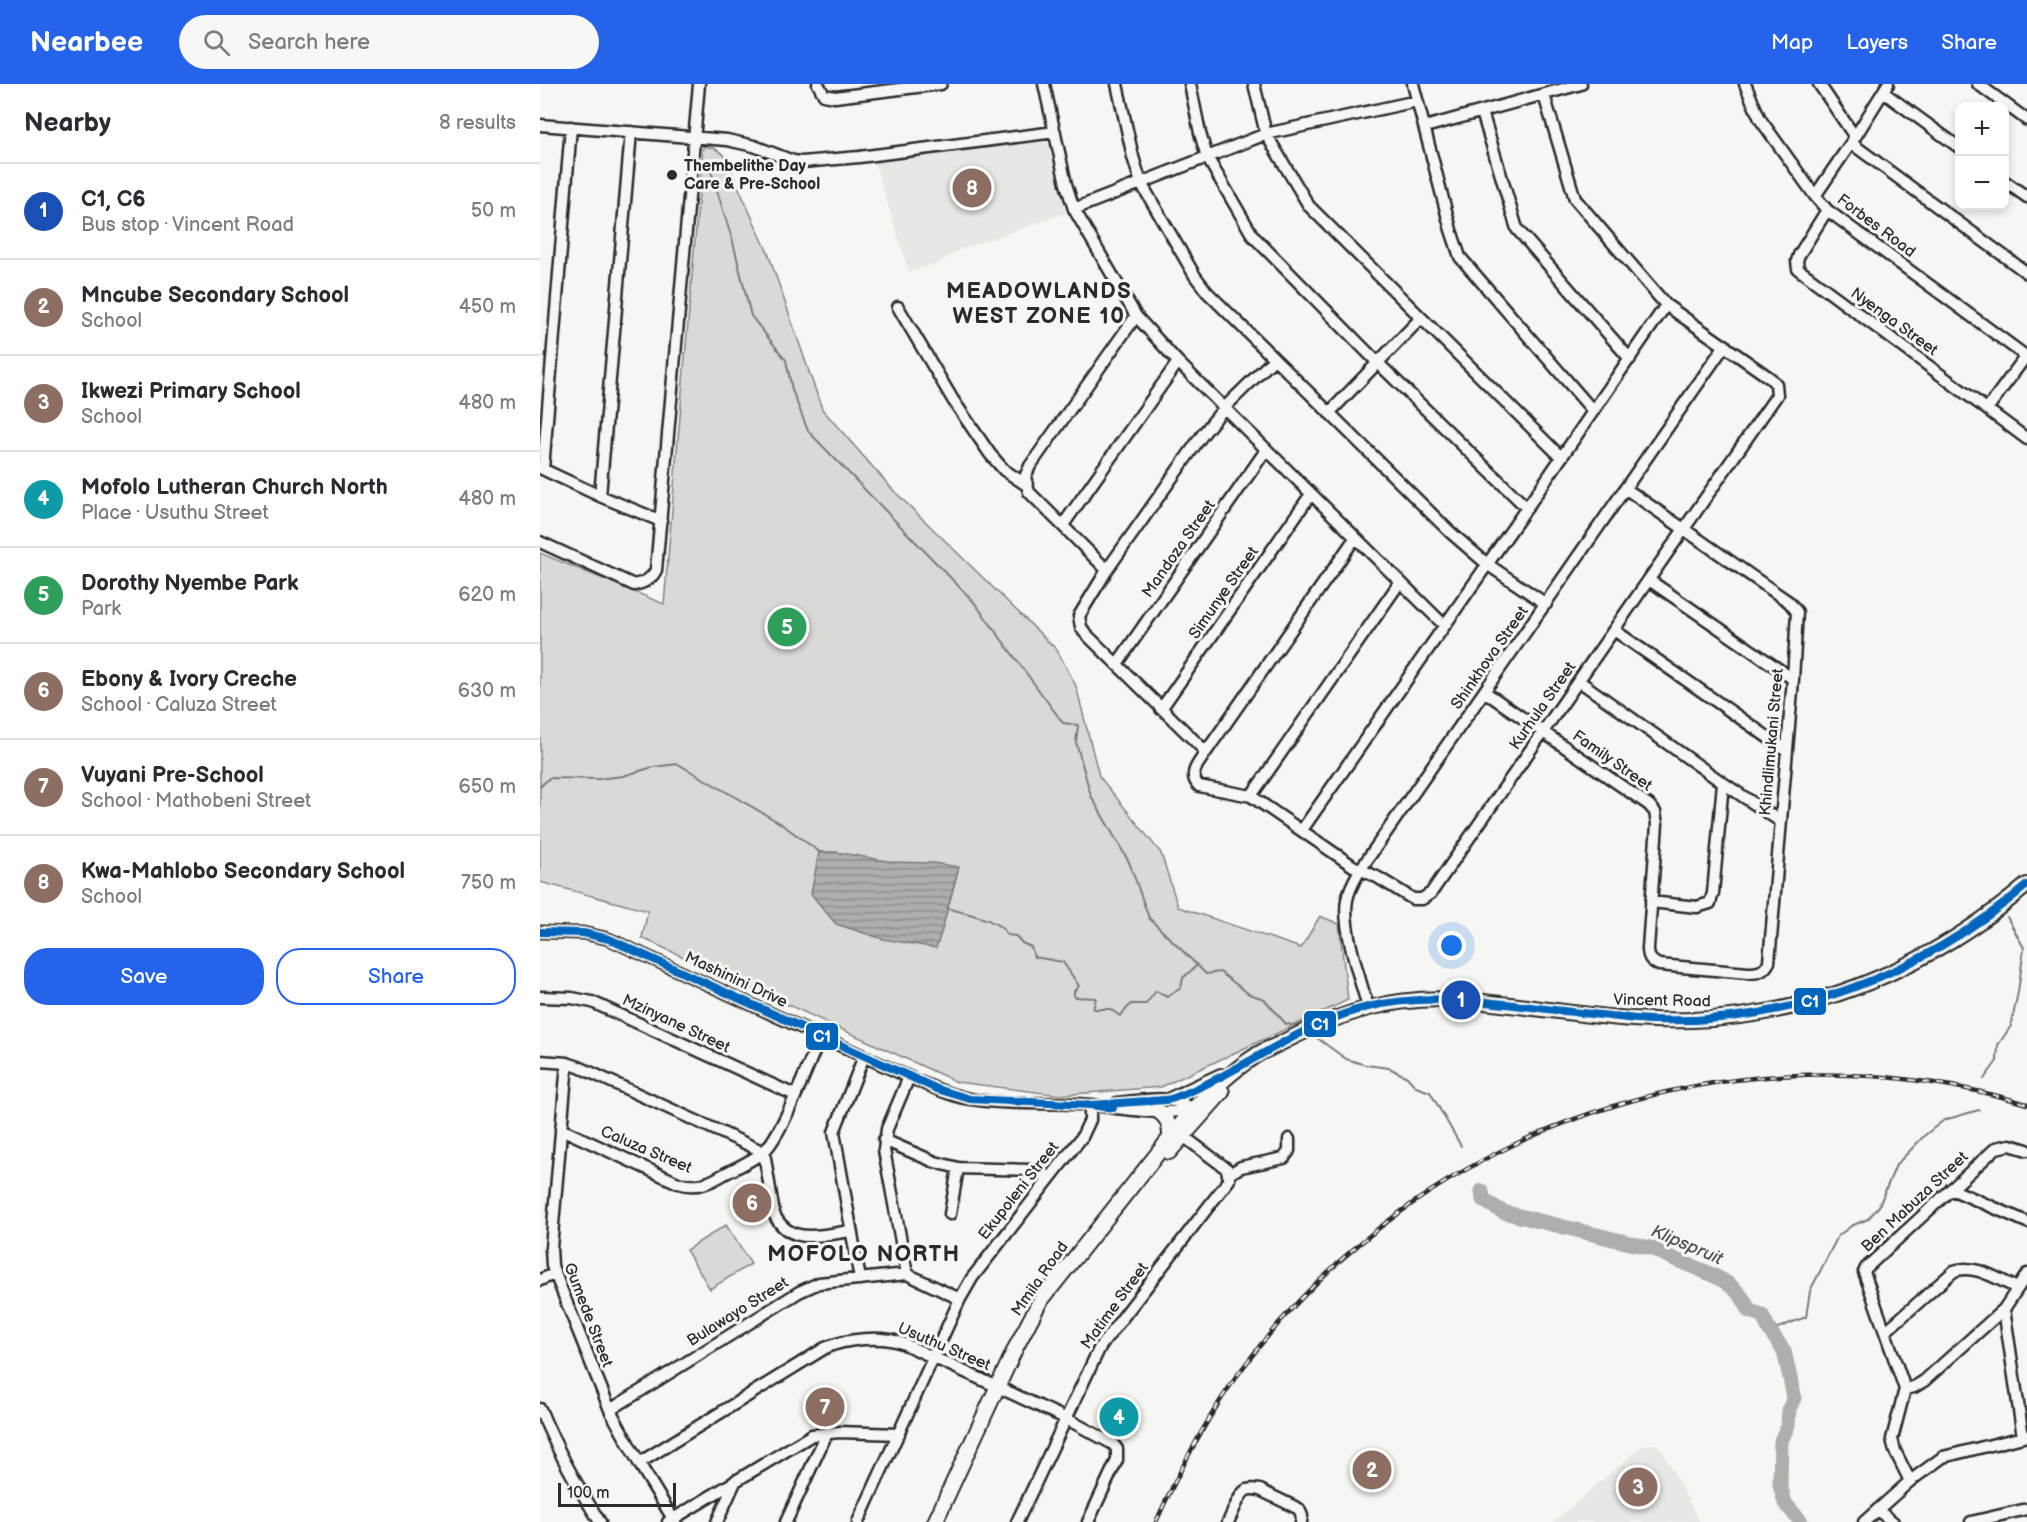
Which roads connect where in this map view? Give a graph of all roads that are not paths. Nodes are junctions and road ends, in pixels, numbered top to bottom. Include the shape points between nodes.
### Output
1 (699, 84) edge
2 (818, 84) edge
3 (941, 84) edge
4 (1044, 84) edge
5 (1118, 84) edge
6 (1190, 84) edge
7 (1254, 84) edge
8 (1413, 84) edge
9 (1581, 84) edge
10 (1745, 84) edge
11 (1819, 84) edge
12 (1978, 84) edge
13 (1885, 88) edge
14 (1993, 88) edge
15 (1544, 95) junction
16 (1417, 100) junction
17 (1482, 112) junction
18 (2027, 120) edge
19 (540, 125) edge
20 (571, 127) junction
21 (1425, 127) junction
22 (631, 132) junction
23 (1055, 132) junction
24 (1266, 134) junction
25 (694, 138) junction
26 (1853, 140) junction
27 (1955, 145) edge
28 (1207, 157) junction
29 (1141, 183) junction
30 (2009, 184) edge
31 (1815, 196) junction
32 (2027, 197) edge
33 (1074, 209) junction
34 (1827, 210) junction
35 (2027, 273) edge
36 (1666, 305) junction
37 (898, 307) dead end
38 (1136, 316) junction
39 (1421, 318) junction
40 (1725, 345) junction
41 (2027, 357) edge
42 (1274, 359) junction
43 (1629, 359) junction
44 (1178, 362) junction
45 (1378, 363) junction
46 (1224, 408) junction
47 (1987, 409) junction
48 (1593, 411) junction
49 (1329, 413) junction
50 (2027, 439) edge
51 (1266, 450) junction
52 (1561, 457) junction
53 (541, 469) edge
54 (1025, 484) junction
55 (1626, 489) junction
56 (1311, 495) junction
57 (600, 496) junction
58 (1527, 508) junction
59 (661, 521) junction
60 (1063, 525) junction
61 (1684, 530) junction
62 (1355, 538) junction
63 (540, 542) edge
64 (1487, 564) junction
65 (1107, 570) junction
66 (1649, 579) junction
67 (1400, 582) junction
68 (1546, 604) junction
69 (1444, 625) junction
70 (1614, 630) junction
71 (1117, 664) junction
72 (1793, 680) junction
73 (1579, 681) junction
74 (1485, 692) junction
75 (1161, 709) junction
76 (1543, 732) junction
77 (1786, 750) junction
78 (1206, 752) junction
79 (1723, 783) junction
80 (1251, 796) junction
81 (1780, 821) junction
82 (1302, 830) junction
83 (1360, 870) junction
84 (2027, 885) edge
85 (1651, 902) junction
86 (540, 932) edge
87 (1652, 961) joint
88 (540, 997) edge
89 (1368, 1007) junction
90 (821, 1035) junction
91 (864, 1056) junction
92 (540, 1061) edge
93 (567, 1063) junction
94 (1237, 1073) junction
95 (909, 1077) junction
96 (795, 1095) junction
97 (1172, 1099) junction
98 (1090, 1105) junction
99 (1158, 1111) junction
100 (1194, 1116) junction
101 (561, 1130) junction
102 (1176, 1137) junction
103 (884, 1140) junction
104 (1289, 1140) dead end
105 (2027, 1150) edge
106 (764, 1152) junction
107 (958, 1168) junction
108 (1229, 1174) junction
109 (1050, 1177) junction
110 (1951, 1189) junction
111 (950, 1214) dead end
112 (2027, 1222) edge
113 (850, 1231) junction
114 (554, 1274) junction
115 (908, 1274) junction
116 (2027, 1274) edge
117 (860, 1279) junction
118 (540, 1280) edge
119 (2017, 1288) junction
120 (960, 1299) junction
121 (2004, 1309) junction
122 (1886, 1331) junction
123 (934, 1357) junction
124 (1000, 1387) junction
125 (1905, 1389) junction
126 (540, 1409) edge
127 (610, 1410) junction
128 (1065, 1418) junction
129 (827, 1432) junction
130 (898, 1434) junction
131 (2025, 1436) edge
132 (639, 1463) junction
133 (736, 1480) junction
134 (1910, 1481) junction
135 (2027, 1509) edge
136 (1877, 1510) junction
137 (1301, 1516) edge
138 (672, 1521) edge
139 (600, 1522) edge
140 (717, 1522) edge
141 (786, 1522) edge
142 (858, 1522) edge
143 (935, 1522) edge
144 (941, 1522) edge
145 (1017, 1522) edge
146 (1088, 1522) edge
147 (1228, 1522) edge
148 (1864, 1522) edge
149 (1893, 1522) edge
150 (1971, 1522) edge

1 - 25 street
2 - 3 street via 824,94 835,97
4 - 23 street
5 - 29 street
6 - 28 street
7 - 24 street
8 - 16 street
9 - 15 street
10 - 31 street, Forbes Road via 1761,120
11 - 26 street
12 - 14 street
13 - 26 street
13 - 27 street
14 - 18 street
15 - 17 street
15 - 36 street, Kurhula Street via 1575,199
16 - 21 street
16 - 24 street
17 - 21 street
17 - 43 street via 1518,230
19 - 20 street
20 - 22 street
20 - 53 street
21 - 48 street via 1460,257
22 - 25 street
22 - 57 street
23 - 25 street via 802,162 740,142
23 - 33 street
24 - 28 street
24 - 39 street via 1309,206
25 - 59 street
26 - 31 street
26 - 35 street
28 - 29 street
28 - 45 street via 1259,244
29 - 33 street
29 - 42 street via 1207,292
30 - 32 street
31 - 34 street, Forbes Road
33 - 38 street
34 - 41 street, Forbes Road
34 - 47 street, Nyenga Street via 1799,255 1798,269
36 - 40 street, Kurhula Street
36 - 43 street
37 - 54 street via 990,454 1004,470
38 - 44 street
38 - 54 street via 1026,472
39 - 45 street
39 - 52 street
40 - 55 street, Shinkhova Street
40 - 61 street, Kurhula Street via 1770,378 1776,384 1777,395
41 - 47 street
42 - 46 street
42 - 49 street
43 - 48 street
44 - 46 street
44 - 60 street
45 - 49 street
45 - 58 street
46 - 51 street
46 - 65 street
47 - 50 street, Nyenga Street
48 - 52 street
49 - 64 street
51 - 56 street
51 - 71 street, Mandoza Street
52 - 58 street
53 - 57 street
54 - 60 street
55 - 61 street, Khindlimukani Street
55 - 68 street, Shinkhova Street
56 - 62 street
56 - 75 street, Simunye Street
57 - 59 street
58 - 64 street
59 - 63 street via 656,570 640,584 628,583
60 - 65 street
61 - 66 street, Kurhula Street
61 - 72 street, Khindlimukani Street via 1794,607 1798,616
62 - 67 street
62 - 78 street, Kurhula Street
64 - 68 street
64 - 69 street
65 - 71 street via 1080,611 1079,622
66 - 70 street, Kurhula Street
66 - 72 street
67 - 69 street
67 - 80 street
68 - 74 street, Shinkhova Street
69 - 82 street
70 - 73 street, Kurhula Street
70 - 77 street
71 - 75 street
72 - 77 street, Khindlimukani Street
73 - 76 street, Kurhula Street
73 - 79 street
74 - 76 street, Family Street
74 - 83 street, Shinkhova Street
75 - 78 street
76 - 83 street, Kurhula Street via 1427,897 1413,899
76 - 85 street, Family Street via 1655,812
77 - 81 street, Khindlimukani Street
78 - 80 street, Kurhula Street via 1193,772 1196,784
79 - 81 street
79 - 85 street via 1710,903 1697,907
80 - 82 street, Kurhula Street
81 - 87 street, Khindlimukani Street via 1766,967 1748,973 1659,965
82 - 83 street, Kurhula Street
83 - 89 street, Shinkhova Street via 1350,889 1346,918
84 - 89 main road, Vincent Road via 1963,934 1907,966 1835,995 1773,1011 1667,1020 1460,1000 1407,1001
85 - 87 street, Family Street via 1648,948
86 - 90 street, Mashinini Drive via 583,933 609,939
88 - 96 street, Mzinyane Street via 592,1002
89 - 94 main road, Vincent Road via 1299,1034
90 - 91 street, Mashinini Drive
90 - 96 street
91 - 95 street, Mashinini Drive
91 - 113 street via 834,1132
92 - 93 street
93 - 101 street, Gumede Street
93 - 106 street
94 - 97 main road
94 - 100 main road, Vincent Road
95 - 98 street, Mashinini Drive via 970,1099
95 - 103 street
96 - 106 street
97 - 98 street, Mashinini Drive
97 - 100 street, Mashinini Drive via 1184,1103
98 - 99 street, Mashinini Drive
98 - 109 street, Ekupoleni Street via 1086,1130
99 - 100 street, Mashinini Drive
99 - 102 main road
100 - 102 main road, Mmila Road
101 - 106 street, Caluza Street via 689,1186 700,1186
101 - 114 street, Gumede Street via 551,1248
102 - 108 street
102 - 124 main road, Mmila Road via 1039,1303
103 - 107 street
103 - 115 street
104 - 108 street via 1284,1158 1241,1167
105 - 110 street, Ben Mabuza Street via 2010,1145 1996,1148
106 - 113 street via 774,1214 785,1229 809,1236
107 - 109 street via 1030,1170
107 - 111 street
108 - 128 street, Matime Street via 1226,1186 1100,1347
109 - 120 street, Ekupoleni Street via 982,1264
110 - 112 street
110 - 122 street, Ben Mabuza Street via 1864,1272
113 - 117 street
114 - 118 street
114 - 127 street, Gumede Street
115 - 117 street, Bulawayo Street
115 - 120 street
116 - 119 street
117 - 127 street, Bulawayo Street via 807,1287
119 - 121 street
119 - 122 street via 1970,1268 1961,1268
120 - 123 street, Ekupoleni Street
121 - 125 street via 1924,1382
121 - 131 street
122 - 125 street, Ben Mabuza Street
123 - 124 street, Usuthu Street
123 - 130 street, Ekupoleni Street
123 - 132 street, Usuthu Street via 888,1339 841,1342
124 - 128 street, Usuthu Street
124 - 143 main road, Mmila Road
124 - 144 main road, Mmila Road
125 - 134 street via 1892,1439
126 - 139 street via 574,1480
127 - 132 street, Gumede Street
128 - 145 street, Matime Street
128 - 146 street, Usuthu Street via 1117,1449 1117,1460
129 - 130 street
129 - 133 street via 807,1437
129 - 141 street
130 - 142 street, Ekupoleni Street
131 - 134 street via 1943,1457
132 - 138 street, Gumede Street
133 - 138 street
133 - 140 street
134 - 136 street
135 - 150 street
136 - 148 street
136 - 149 street
137 - 147 street via 1260,1490 1248,1489

